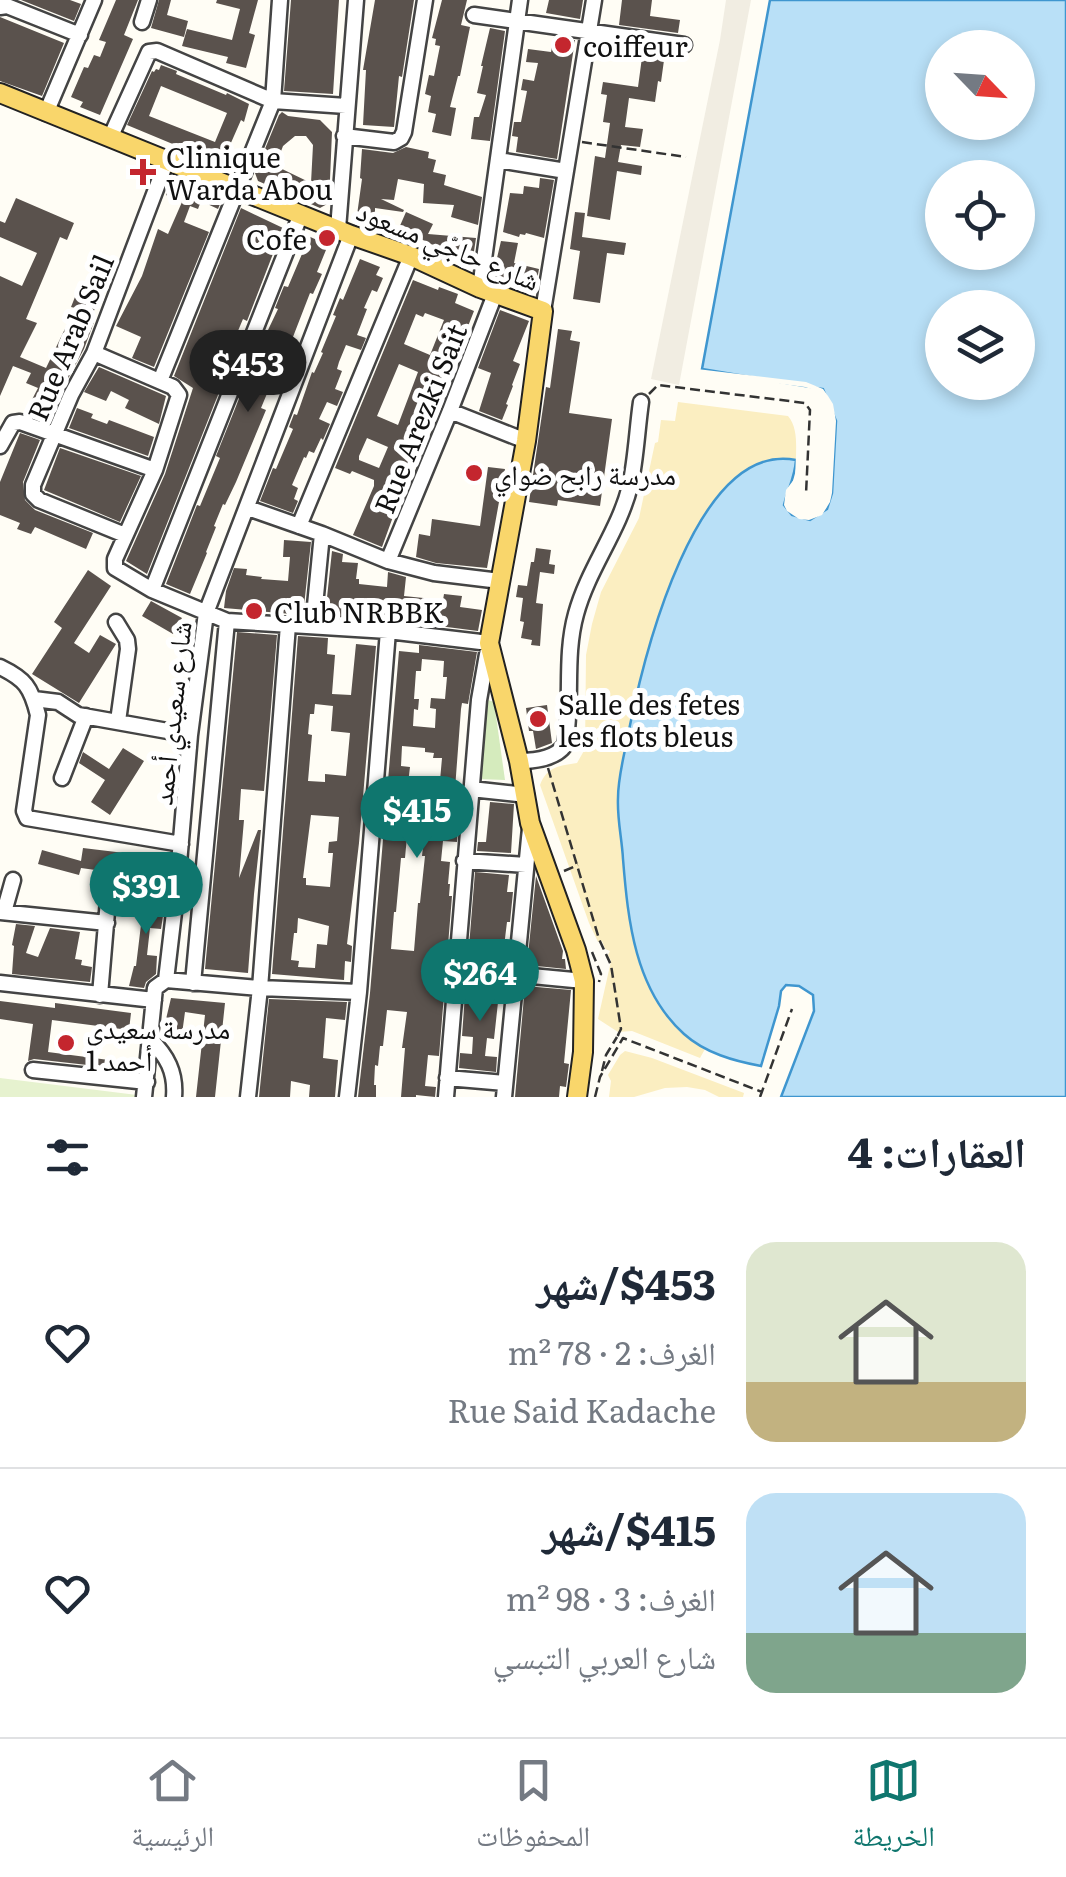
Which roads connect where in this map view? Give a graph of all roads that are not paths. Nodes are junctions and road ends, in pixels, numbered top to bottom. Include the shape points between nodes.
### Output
1 (94, 0) edge
2 (148, 0) edge
3 (280, 0) edge
4 (356, 0) edge
5 (425, 0) edge
6 (520, 0) edge
7 (594, 0) edge
8 (0, 6) edge
9 (474, 15) dead end
10 (142, 22) dead end
11 (516, 22) junction
12 (589, 33) junction
13 (80, 34) junction
14 (684, 45) dead end
15 (0, 93) edge
16 (274, 100) junction
17 (346, 106) junction
18 (46, 113) junction
19 (344, 136) junction
20 (110, 138) junction
21 (167, 160) junction
22 (498, 160) junction
23 (566, 171) junction
24 (239, 190) junction
25 (300, 214) junction
26 (344, 232) junction
27 (412, 256) junction
28 (487, 291) junction
29 (543, 311) junction
30 (94, 353) junction
31 (160, 381) junction
32 (641, 402) road end
33 (450, 411) junction
34 (54, 434) junction
35 (526, 441) junction
36 (0, 446) edge
37 (155, 470) junction
38 (248, 508) junction
39 (299, 526) junction
40 (322, 534) junction
41 (125, 535) junction
42 (388, 561) junction
43 (500, 581) junction
44 (152, 590) junction
45 (206, 614) junction
46 (227, 621) junction
47 (116, 622) dead end
48 (288, 624) junction
49 (312, 626) junction
50 (388, 631) junction
51 (489, 643) junction
52 (0, 667) edge
53 (34, 700) junction
54 (86, 716) junction
55 (118, 721) junction
56 (190, 734) junction
57 (520, 761) junction
58 (62, 778) dead end
59 (471, 789) junction
60 (526, 795) junction
61 (530, 822) junction
62 (182, 844) junction
63 (464, 860) junction
64 (526, 865) junction
65 (13, 880) dead end
66 (177, 888) junction
67 (2, 912) edge
68 (107, 924) junction
69 (457, 969) junction
70 (515, 974) junction
71 (166, 980) junction
72 (584, 981) junction
73 (0, 983) edge
74 (193, 983) junction
75 (260, 988) junction
76 (359, 992) junction
77 (100, 995) junction
78 (154, 1000) junction
79 (150, 1039) junction
80 (33, 1070) dead end
81 (448, 1078) junction
82 (146, 1090) edge
83 (504, 1090) edge
84 (174, 1097) edge
85 (248, 1097) edge
86 (347, 1097) edge
87 (446, 1097) edge
88 (576, 1097) edge

1 - 13 street
2 - 10 street
3 - 16 street
4 - 17 street, شارع سعيدي أحمد
5 - 19 street via 401,138
6 - 11 street, Rue Arezki Sait
7 - 12 street
8 - 13 street
9 - 11 street
11 - 12 street
11 - 22 street, Rue Arezki Sait
12 - 14 street
12 - 23 street
13 - 18 street
15 - 18 main road, شارع حاجّي مسعود
16 - 17 street
16 - 20 street via 149,52
16 - 24 street
17 - 19 street, شارع سعيدي أحمد
18 - 20 main road, شارع حاجّي مسعود
19 - 26 street, شارع سعيدي أحمد
20 - 21 main road, شارع حاجّي مسعود
21 - 24 main road, شارع حاجّي مسعود
21 - 30 street, Rue Arab Sail
22 - 23 street
22 - 28 street, Rue Arezki Sait
23 - 29 street
24 - 25 main road, شارع حاجّي مسعود
24 - 31 street
25 - 26 main road, شارع حاجّي مسعود
25 - 44 street
26 - 27 main road, شارع حاجّي مسعود
26 - 38 street, شارع سعيدي أحمد
27 - 28 main road, شارع حاجّي مسعود
27 - 39 street
28 - 29 main road, شارع حاجّي مسعود
28 - 33 street, Rue Arezki Sait
29 - 35 main road
30 - 31 street
30 - 34 street, Rue Arab Sail
31 - 37 street via 179,394
32 - 57 street via 630,487 575,616 565,745
33 - 35 street
33 - 42 street, Rue Arezki Sait
34 - 36 street via 20,422
34 - 37 street
34 - 41 street, Rue Arab Sail via 32,494
35 - 43 main road
37 - 41 street
38 - 39 street
38 - 45 street, شارع سعيدي أحمد
39 - 40 street
40 - 42 street
40 - 49 street
41 - 44 street via 115,568
42 - 43 street
43 - 51 main road
44 - 45 street
45 - 46 street
45 - 56 street, شارع سعيدي أحمد
46 - 48 street
46 - 74 street
47 - 55 street via 128,649
48 - 49 street
48 - 75 street
49 - 50 street
50 - 51 street
50 - 76 street
51 - 57 main road
51 - 59 street
52 - 53 street via 23,678
53 - 54 street via 58,702
53 - 62 street via 27,818
54 - 55 street
54 - 58 street
55 - 56 street
56 - 62 street, شارع سعيدي أحمد
57 - 60 main road
59 - 60 street
59 - 63 street
60 - 61 main road
61 - 64 street
61 - 72 main road
62 - 66 street, شارع سعيدي أحمد
63 - 64 street
63 - 69 street
64 - 70 street
65 - 67 street
66 - 68 street via 119,878 110,888
66 - 71 street, شارع سعيدي أحمد
67 - 68 street
68 - 77 street
69 - 70 street
69 - 81 street
70 - 72 street
70 - 83 street
71 - 74 street
71 - 78 street, شارع سعيدي أحمد via 155,988
72 - 88 main road
73 - 77 street
74 - 75 street
75 - 76 street
75 - 85 street
76 - 86 street
77 - 78 street
78 - 79 street, شارع سعيدي أحمد
79 - 82 street, شارع سعيدي أحمد
79 - 84 street via 174,1074
80 - 82 street
81 - 83 street
81 - 87 street

